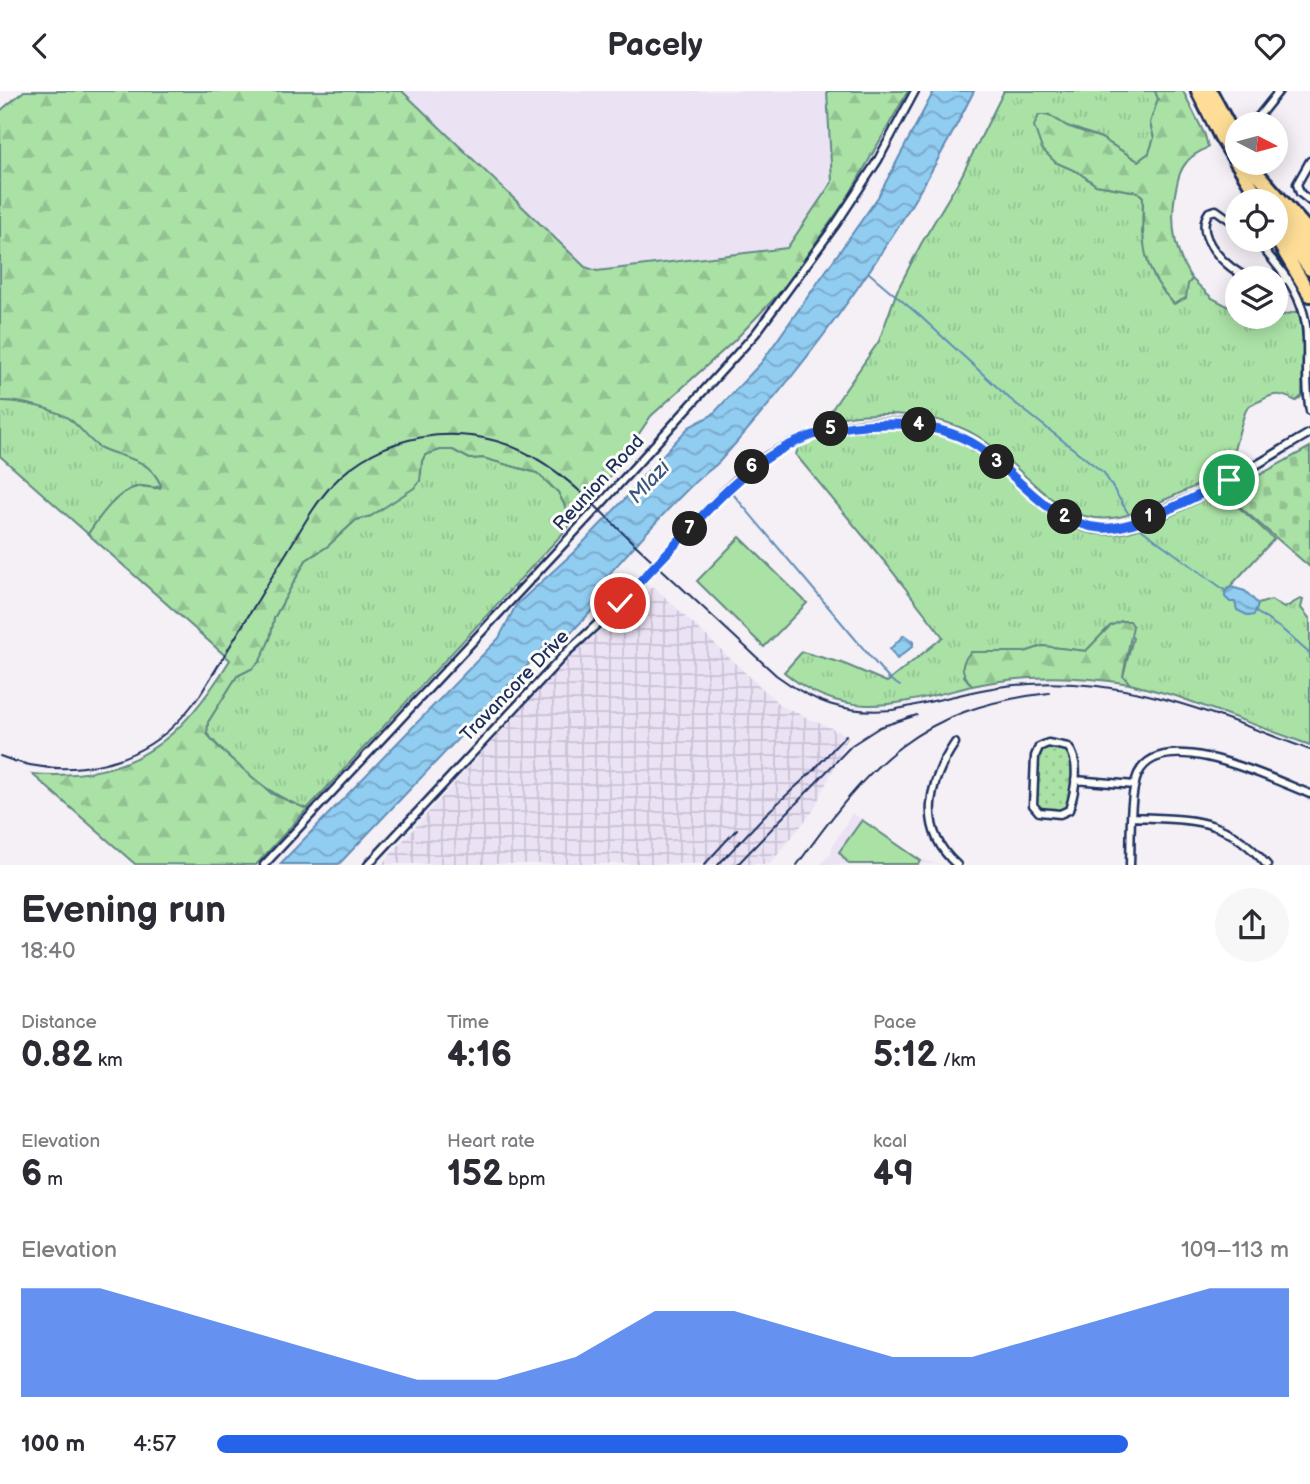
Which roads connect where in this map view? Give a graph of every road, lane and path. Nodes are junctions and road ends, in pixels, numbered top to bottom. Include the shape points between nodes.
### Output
1 (915, 91) edge
2 (1198, 91) edge
3 (1210, 91) edge
4 (1279, 91) edge
5 (1261, 112) edge
6 (1225, 119) edge
7 (1221, 137) junction
8 (1310, 161) edge
9 (1260, 175) edge
10 (1248, 189) edge
11 (1254, 189) edge
12 (1310, 201) edge
13 (1225, 217) edge
14 (1288, 221) edge
15 (1310, 233) edge
16 (1288, 239) edge
17 (1265, 252) edge
18 (1284, 252) edge
19 (1310, 252) edge
20 (1229, 266) edge
21 (1277, 266) edge
22 (1310, 269) edge
23 (1288, 279) edge
24 (1310, 295) edge
25 (1310, 411) edge
26 (1310, 433) edge
27 (955, 743) dead end
28 (1075, 780) junction
29 (1135, 785) junction
30 (1310, 794) edge
31 (1133, 817) junction
32 (264, 865) edge
33 (368, 865) edge
34 (957, 865) edge
35 (1130, 865) edge
36 (1267, 865) edge

1 - 32 street, Reunion Road via 836,224 756,333
2 - 7 highway
3 - 6 highway
4 - 5 street
7 - 10 highway
7 - 11 highway
8 - 12 street via 1297,184
9 - 15 highway
13 - 20 street via 1209,212 1206,230 1216,253
14 - 19 highway
16 - 22 highway
17 - 21 street
18 - 24 highway
23 - 25 street via 1307,324
26 - 33 street, Travancore Drive via 1209,489 1137,522 1104,529 1062,516 976,446 937,429 853,425 793,442 736,481 569,650
27 - 34 street via 945,758 930,807 939,843
28 - 28 street via 1069,810 1044,814 1035,809 1039,747 1048,743 1068,747 1074,755
28 - 29 street
29 - 30 street via 1145,763 1172,754 1219,759
29 - 31 street
31 - 35 street
31 - 36 street via 1212,824 1246,843

